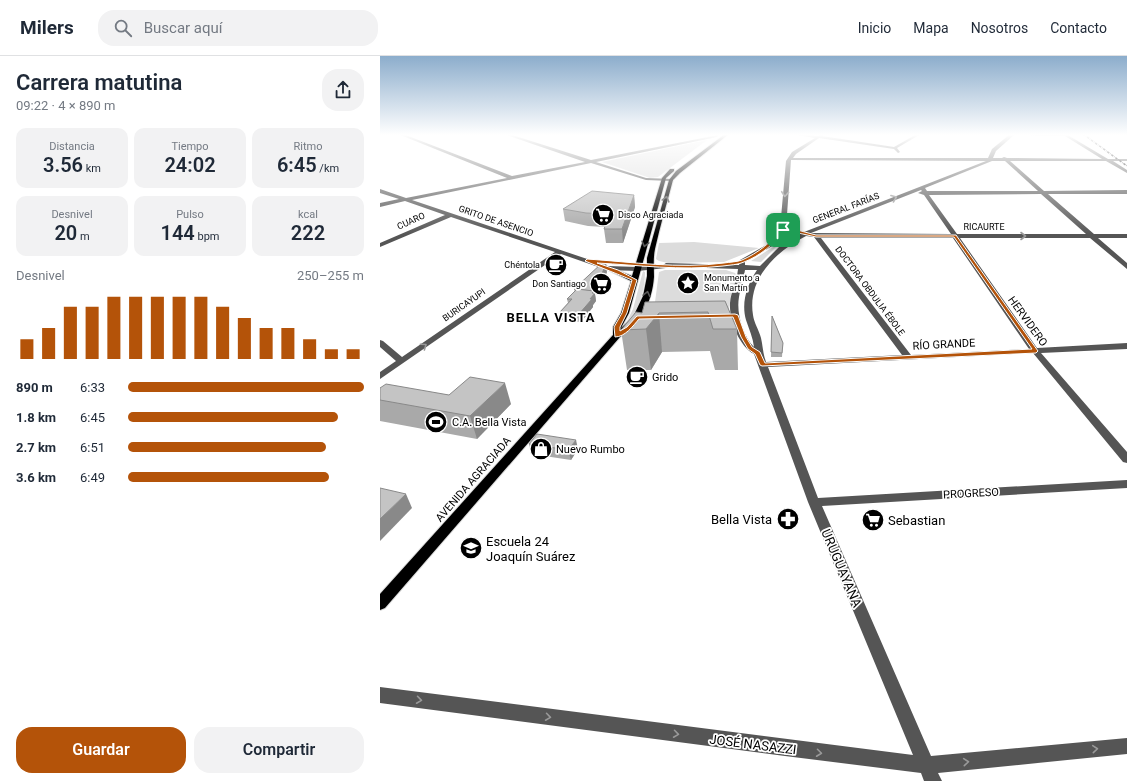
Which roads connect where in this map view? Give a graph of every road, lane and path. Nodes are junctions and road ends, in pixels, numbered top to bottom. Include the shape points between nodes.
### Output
1 (487, 168) edge
2 (556, 168) edge
3 (611, 168) edge
4 (675, 168) edge
5 (683, 168) edge
6 (787, 168) edge
7 (975, 168) edge
8 (1015, 168) edge
9 (510, 177) junction
10 (664, 180) junction
11 (671, 180) junction
12 (924, 190) junction
13 (380, 191) edge
14 (1042, 192) junction
15 (1127, 192) edge
16 (405, 199) junction
17 (380, 205) edge
18 (450, 215) junction
19 (784, 229) junction
20 (806, 233) junction
21 (816, 236) junction
22 (955, 236) junction
23 (1092, 236) junction
24 (1127, 236) edge
25 (380, 245) edge
26 (560, 252) junction
27 (587, 261) junction
28 (742, 265) junction
29 (639, 266) junction
30 (650, 266) junction
31 (1127, 267) edge
32 (607, 268) junction
33 (762, 268) junction
34 (635, 280) junction
35 (749, 314) junction
36 (731, 315) junction
37 (617, 335) junction
38 (380, 343) edge
39 (1127, 346) edge
40 (1036, 351) junction
41 (908, 357) junction
42 (760, 359) junction
43 (402, 361) junction
44 (380, 376) edge
45 (1127, 459) edge
46 (1127, 484) edge
47 (814, 502) junction
48 (380, 604) edge
49 (380, 695) edge
50 (1127, 746) edge
51 (930, 773) edge

1 - 9 street
2 - 9 street
3 - 10 street via 646,179
4 - 10 main road, AVENIDA AGRACIADA
5 - 11 main road
6 -> 19 street
7 - 12 street, GENERAL FARÍAS
8 - 14 street
9 - 16 street
10 - 11 street
10 -> 29 main road, AVENIDA AGRACIADA
30 -> 11 main road, AVENIDA AGRACIADA
12 - 14 street
20 -> 12 street, GENERAL FARÍAS via 909,193
12 - 22 street, HERVIDERO
13 - 16 street, GRITO DE ASENCIO
14 - 15 street
14 - 23 street
16 - 17 street
16 - 18 street, GRITO DE ASENCIO
18 - 25 street, CUARO
18 - 26 street, GRITO DE ASENCIO
19 - 20 street, RICAURTE
19 - 28 street via 770,245
20 - 21 street, RICAURTE
20 - 33 street, GENERAL FARÍAS via 786,244
21 - 22 street, RICAURTE
21 - 41 street, DOCTORA OBDULIA ÉBOLE
22 -> 23 street, RICAURTE
22 - 40 street, HERVIDERO
23 - 24 street, RICAURTE
23 - 31 street
26 - 27 street, GRITO DE ASENCIO
43 -> 26 street, BURICAYUPI
27 - 29 street
27 - 32 street, GRITO DE ASENCIO
28 - 30 street
28 - 33 street
28 - 36 street, URUGUAYANA via 742,279
29 - 30 street
29 - 32 street, GRITO DE ASENCIO
29 - 34 main road, AVENIDA AGRACIADA
37 -> 30 main road, AVENIDA AGRACIADA via 641,317 648,295
32 - 34 main road
33 - 35 street, URUGUAYANA via 749,295
34 - 37 main road, AVENIDA AGRACIADA via 625,313 617,327
35 - 36 street
35 - 42 street, URUGUAYANA
36 - 42 street, URUGUAYANA via 750,348
37 - 48 main road, AVENIDA AGRACIADA
38 - 43 street
39 - 40 street, RÍO GRANDE
40 - 41 street, RÍO GRANDE
40 - 45 street, HERVIDERO
41 - 42 street, RÍO GRANDE
42 - 47 street, URUGUAYANA
43 - 44 street, BURICAYUPI
46 - 47 street, PROGRESO
47 - 51 street, URUGUAYANA
49 -> 51 street, JOSÉ NASAZZI via 770,746
51 -> 50 street, JOSÉ NASAZZI

